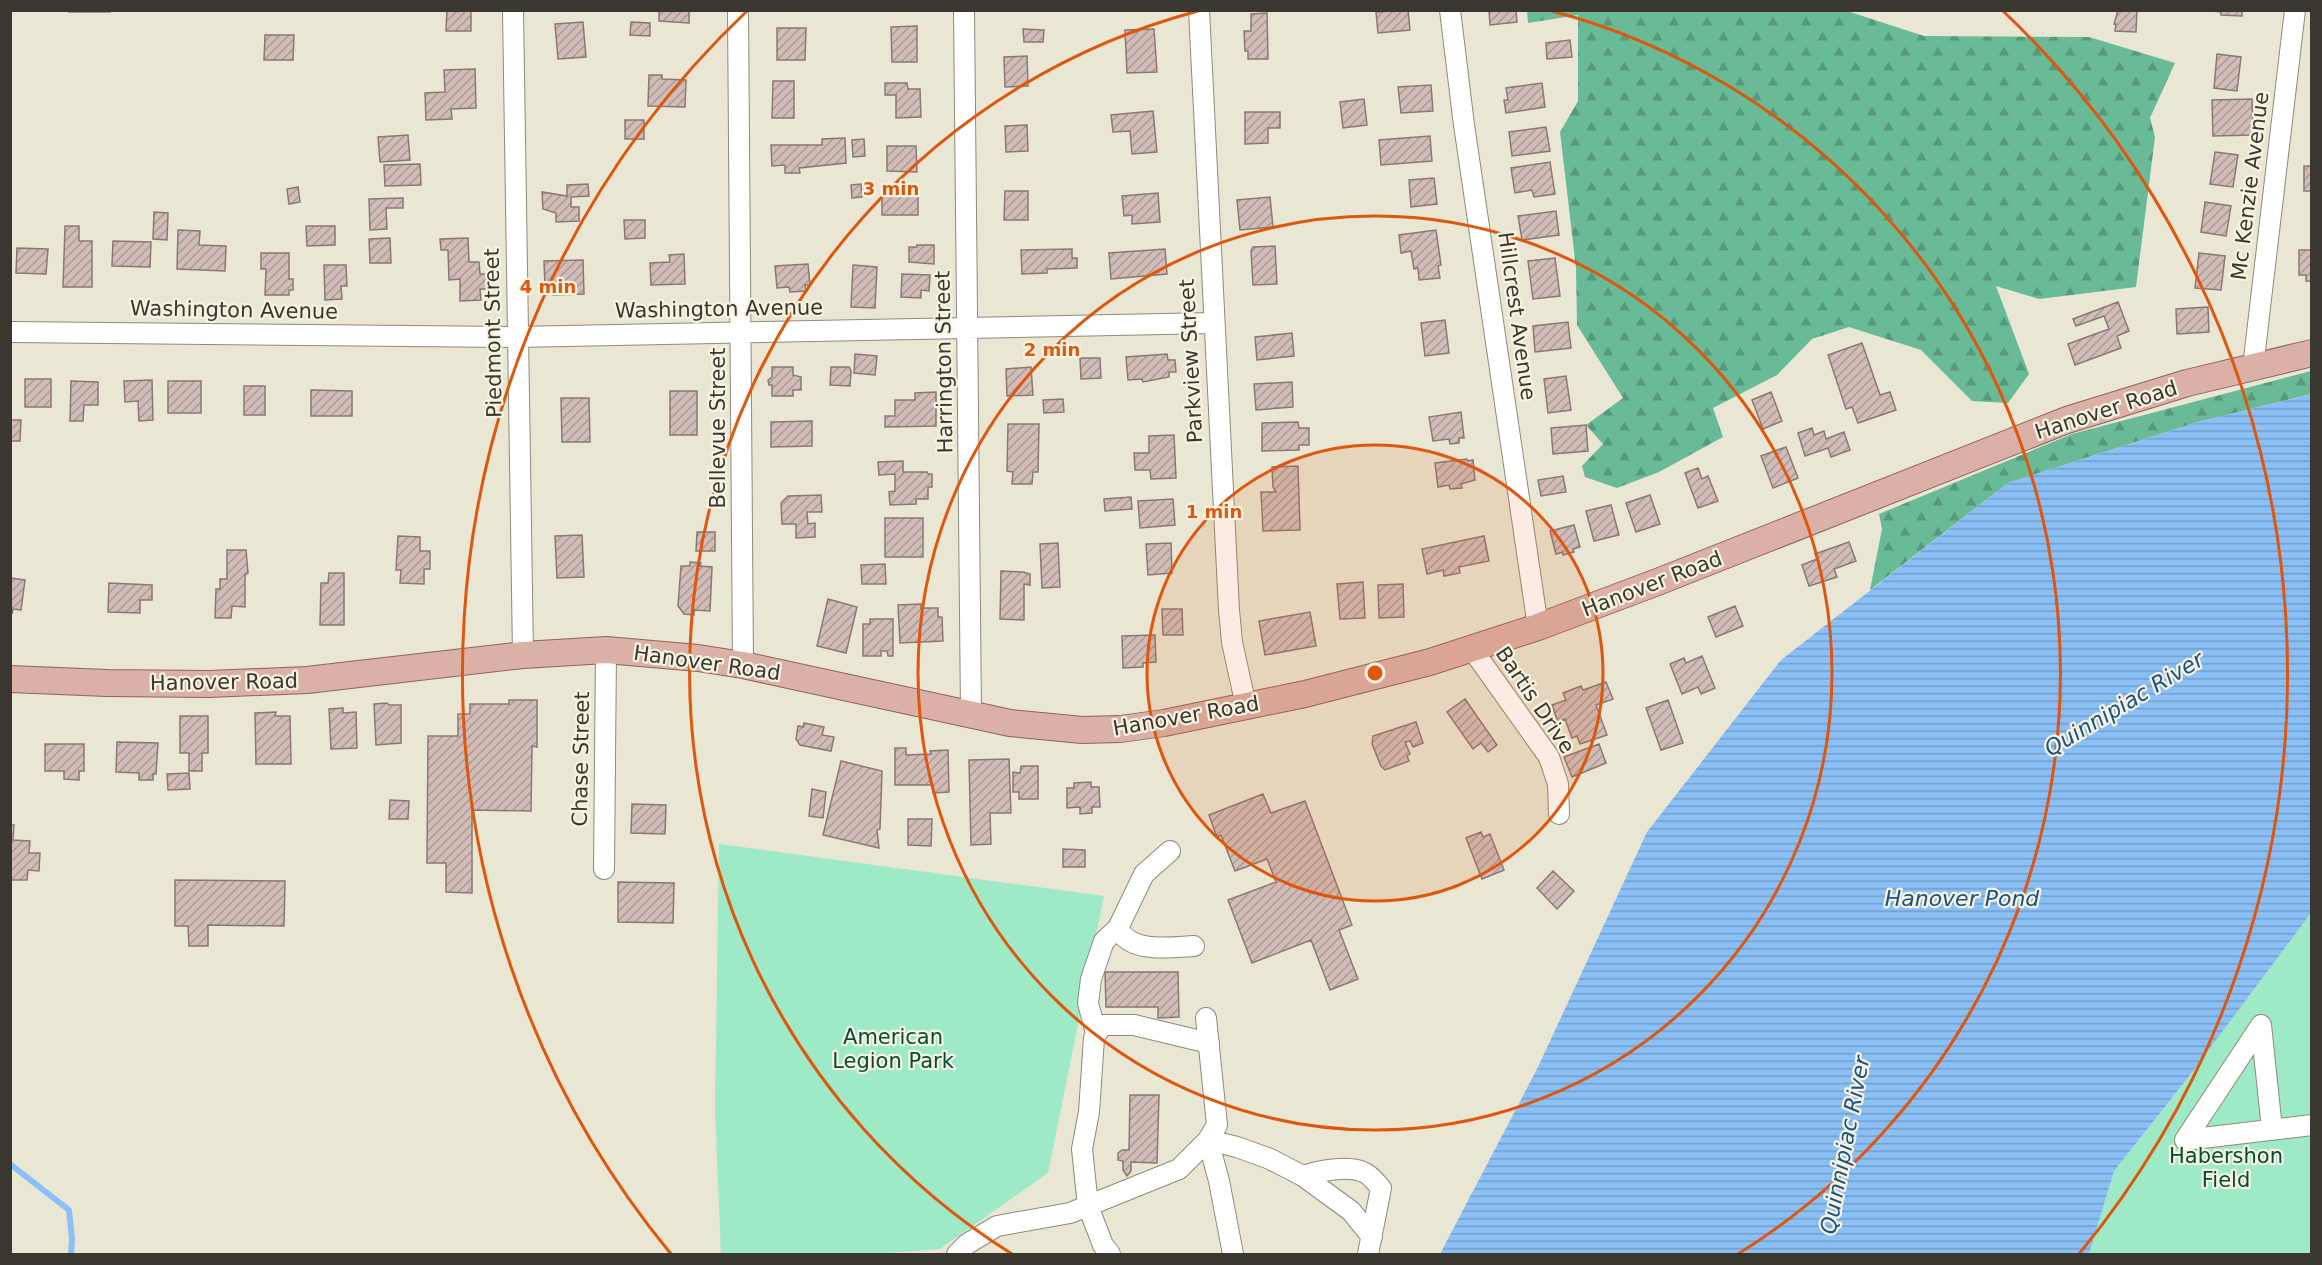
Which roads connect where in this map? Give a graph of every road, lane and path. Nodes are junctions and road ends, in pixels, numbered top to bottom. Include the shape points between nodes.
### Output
1 (513, 10) edge
2 (738, 10) edge
3 (964, 10) edge
4 (1199, 10) edge
5 (1450, 10) edge
6 (2295, 10) edge
7 (1213, 323) junction
8 (968, 327) junction
9 (10, 332) edge
10 (741, 334) junction
11 (517, 337) junction
12 (2312, 352) edge
13 (2253, 367) junction
14 (1538, 627) junction
15 (1472, 649) junction
16 (606, 650) junction
17 (523, 655) junction
18 (743, 665) junction
19 (10, 679) edge
20 (1246, 706) junction
21 (971, 714) junction
22 (1559, 814) dead end
23 (1170, 851) dead end
24 (604, 869) dead end
25 (1118, 928) junction
26 (1194, 946) dead end
27 (1206, 1018) dead end
28 (1096, 1034) junction
29 (1209, 1043) junction
30 (2312, 1125) edge
31 (2272, 1129) junction
32 (1208, 1140) junction
33 (1303, 1176) junction
34 (1088, 1206) junction
35 (1370, 1246) edge
36 (957, 1254) edge
37 (1110, 1254) edge
38 (1233, 1254) edge

1 - 11 street, Piedmont Street
2 - 10 street, Bellevue Street
3 - 8 street, Harrington Street
4 - 7 street, Parkview Street
5 - 14 street, Hillcrest Avenue
6 - 13 street, Mc Kenzie Avenue
7 - 8 street, Washington Avenue
7 - 20 street, Parkview Street via 1229,610
8 - 10 street, Washington Avenue
8 - 21 street, Harrington Street
9 - 11 street, Washington Avenue
10 - 11 street, Washington Avenue
10 - 18 street, Bellevue Street
11 - 17 street, Piedmont Street
12 - 13 main road, Hanover Road
13 - 14 main road, Hanover Road via 2067,420
14 - 15 main road, Hanover Road
15 - 20 main road, Hanover Road via 1368,679
15 - 22 street, Bartis Drive via 1549,757 1558,784
16 - 17 main road, Hanover Road
16 - 18 main road, Hanover Road
16 - 24 street, Chase Street
17 - 19 main road, Hanover Road via 318,679 209,684
18 - 21 main road, Hanover Road
20 - 21 main road, Hanover Road via 1120,729 1032,726
23 - 25 street via 1144,874
25 - 26 street via 1133,942 1150,948
25 - 28 street via 1104,941 1091,979 1088,1003
27 - 29 street
28 - 29 street via 1102,1025 1134,1025
28 - 34 street via 1082,1149
29 - 32 street via 1217,1125
30 - 31 street
31 - 31 street via 2185,1140 2261,1025 2271,1118
32 - 33 street via 1270,1159
32 - 34 street via 1179,1170
32 - 38 street
33 - 35 street via 1351,1210
33 - 35 street via 1323,1170 1364,1172 1381,1188
34 - 36 street via 997,1226
34 - 37 street

